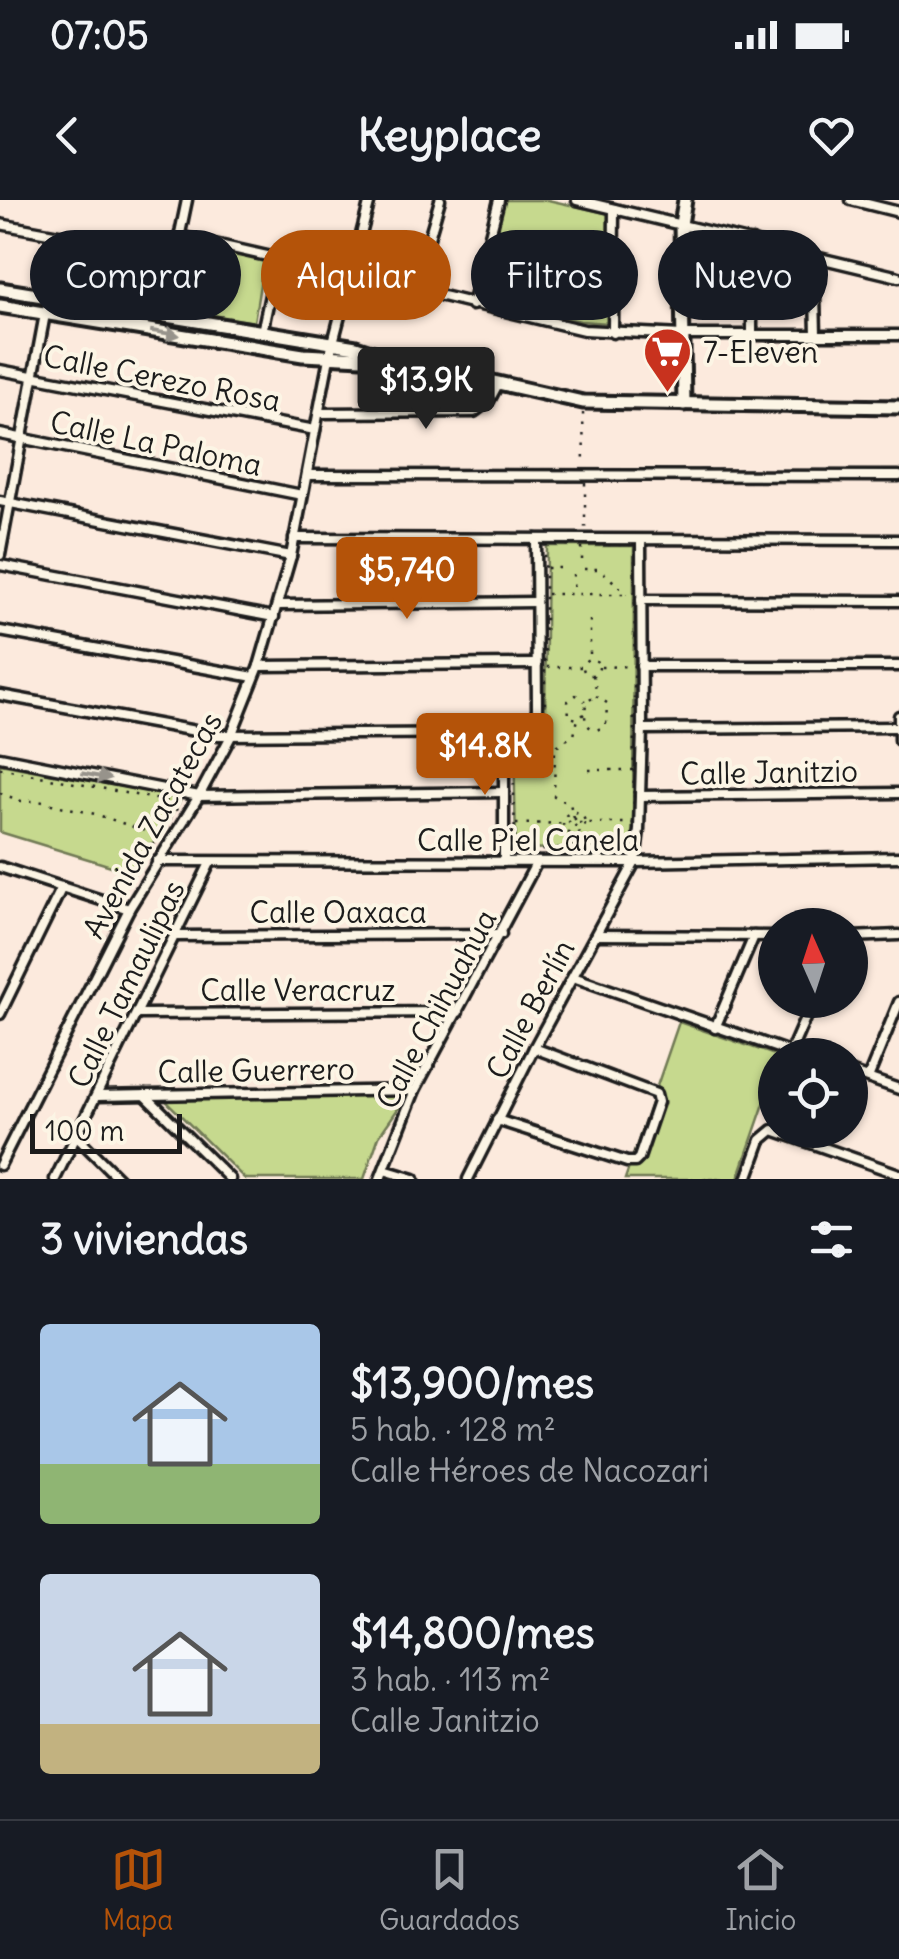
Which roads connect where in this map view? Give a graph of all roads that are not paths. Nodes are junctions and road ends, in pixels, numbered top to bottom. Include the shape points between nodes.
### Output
1 (187, 200) edge
2 (367, 200) edge
3 (440, 200) edge
4 (499, 200) edge
5 (577, 200) edge
6 (685, 200) edge
7 (851, 200) edge
8 (614, 209) junction
9 (899, 212) edge
10 (0, 224) edge
11 (681, 224) junction
12 (33, 230) edge
13 (180, 230) edge
14 (361, 230) edge
15 (431, 230) edge
16 (491, 230) edge
17 (706, 230) edge
18 (241, 249) edge
19 (828, 258) edge
20 (899, 276) edge
21 (0, 288) edge
22 (30, 293) edge
23 (0, 306) edge
24 (30, 311) edge
25 (44, 320) edge
26 (84, 320) edge
27 (192, 320) edge
28 (339, 320) edge
29 (547, 320) edge
30 (752, 320) edge
31 (816, 320) edge
32 (262, 332) junction
33 (612, 334) junction
34 (752, 334) junction
35 (816, 334) junction
36 (682, 335) junction
37 (899, 336) edge
38 (332, 344) junction
39 (328, 358) junction
40 (391, 359) junction
41 (0, 370) edge
42 (33, 376) junction
43 (498, 384) junction
44 (684, 404) junction
45 (899, 407) edge
46 (319, 413) junction
47 (316, 430) junction
48 (0, 434) edge
49 (22, 438) junction
50 (307, 475) junction
51 (899, 476) edge
52 (302, 495) junction
53 (5, 502) edge
54 (294, 538) junction
55 (536, 539) junction
56 (641, 540) junction
57 (899, 540) edge
58 (0, 556) edge
59 (291, 556) junction
60 (0, 565) edge
61 (638, 597) junction
62 (899, 601) edge
63 (536, 602) junction
64 (279, 605) junction
65 (274, 618) junction
66 (0, 630) edge
67 (259, 666) junction
68 (541, 666) junction
69 (638, 666) junction
70 (899, 666) edge
71 (254, 678) junction
72 (0, 695) edge
73 (899, 716) edge
74 (898, 728) edge
75 (642, 729) junction
76 (504, 734) junction
77 (230, 736) junction
78 (899, 740) edge
79 (0, 757) edge
80 (504, 792) junction
81 (899, 793) edge
82 (199, 796) junction
83 (640, 796) junction
84 (899, 857) edge
85 (157, 861) junction
86 (504, 862) junction
87 (537, 862) junction
88 (635, 862) junction
89 (210, 863) junction
90 (0, 867) edge
91 (62, 887) junction
92 (129, 909) junction
93 (500, 934) junction
94 (899, 934) edge
95 (596, 935) junction
96 (175, 936) junction
97 (754, 936) junction
98 (758, 936) edge
99 (868, 937) edge
100 (573, 976) junction
101 (899, 1002) edge
102 (458, 1012) junction
103 (0, 1014) edge
104 (138, 1014) junction
105 (714, 1028) junction
106 (758, 1042) edge
107 (534, 1048) junction
108 (868, 1078) joint
109 (899, 1088) edge
110 (415, 1090) junction
111 (145, 1094) junction
112 (98, 1096) junction
113 (496, 1120) junction
114 (77, 1136) junction
115 (0, 1165) edge
116 (382, 1174) edge
117 (899, 1174) edge
118 (55, 1179) edge
119 (119, 1179) edge
120 (230, 1179) edge
121 (414, 1179) edge
122 (468, 1179) edge
123 (747, 1179) edge

1 - 13 street
2 - 14 street, Avenida Zacatecas
3 - 15 street
4 - 16 street
5 - 8 street
6 - 11 street
7 - 9 street
8 - 11 street
8 - 33 street
10 - 12 street
11 - 17 street
11 - 36 street
18 - 32 street via 278,262
19 - 20 street
21 - 22 street
23 - 24 street
25 - 42 street
26 -> 39 street
27 - 32 street
28 - 38 street, Avenida Zacatecas
29 - 33 street
30 - 34 street
31 - 35 street
32 - 38 street
33 - 36 street
34 - 35 street
34 - 36 street
35 - 37 street
36 - 44 street
38 - 39 street, Avenida Zacatecas
38 - 40 street
39 - 40 street
39 - 46 street, Avenida Zacatecas
40 - 43 street
41 - 42 street, Calle Cerezo Rosa
42 - 47 street, Calle Cerezo Rosa
42 - 49 street
43 - 44 street via 583,402
43 - 46 street via 474,412
44 - 45 street
46 - 47 street, Avenida Zacatecas
47 - 50 street, Avenida Zacatecas
48 - 49 street, Calle La Paloma
49 - 52 street, Calle La Paloma
49 - 53 street
50 - 51 street
50 - 52 street, Avenida Zacatecas
52 - 54 street, Avenida Zacatecas
53 - 58 street
53 - 59 street
54 - 55 street
54 - 59 street, Avenida Zacatecas
55 - 56 street
55 - 63 street
56 - 57 street
56 - 61 street
59 - 64 street, Avenida Zacatecas
60 - 65 street
61 - 62 street
61 - 69 street
63 - 64 street
63 - 68 street
64 - 65 street, Avenida Zacatecas
65 - 67 street, Avenida Zacatecas
66 - 71 street
67 - 68 street
67 - 71 street, Avenida Zacatecas
68 - 76 street via 536,716 527,729
69 - 70 street
69 - 75 street
71 - 77 street, Avenida Zacatecas
72 - 77 street
73 - 74 street
74 - 75 street
74 - 78 street
75 - 83 street
76 - 77 street
76 - 80 street
77 - 82 street, Avenida Zacatecas
79 -> 82 street
80 - 82 street
80 - 86 street
81 - 83 street, Calle Janitzio
82 - 85 street, Avenida Zacatecas
83 - 88 street
84 - 88 street, Calle Piel Canela
85 - 89 street, Calle Piel Canela
85 - 92 street, Avenida Zacatecas
86 - 87 street, Calle Piel Canela
86 - 89 street, Calle Piel Canela
87 - 88 street, Calle Piel Canela
87 - 93 street, Calle Chihuahua
88 - 95 street, Calle Berlín
89 - 96 street, Calle Tamaulipas
90 - 91 street
91 - 92 street
91 - 103 street
92 - 115 street, Avenida Zacatecas
93 - 96 street, Calle Oaxaca
93 - 102 street, Calle Chihuahua
94 - 99 street
95 - 97 street
95 - 100 street, Calle Berlín
96 - 104 street, Calle Tamaulipas
97 - 98 street
97 - 105 street
100 - 105 street
100 - 107 street, Calle Berlín
101 - 108 street
102 - 104 street, Calle Veracruz
102 - 110 street, Calle Chihuahua
104 - 112 street, Calle Tamaulipas
105 - 106 street
107 - 113 street, Calle Berlín
107 - 113 street via 656,1094 636,1162
108 - 109 street
110 - 111 street, Calle Guerrero
110 - 116 street, Calle Chihuahua
111 - 112 street, Calle Guerrero
111 - 120 street
112 - 114 street, Calle Tamaulipas
113 - 122 street, Calle Berlín
114 - 118 street, Calle Tamaulipas
114 - 119 street
116 - 121 street
117 - 123 street via 777,1130 765,1134

